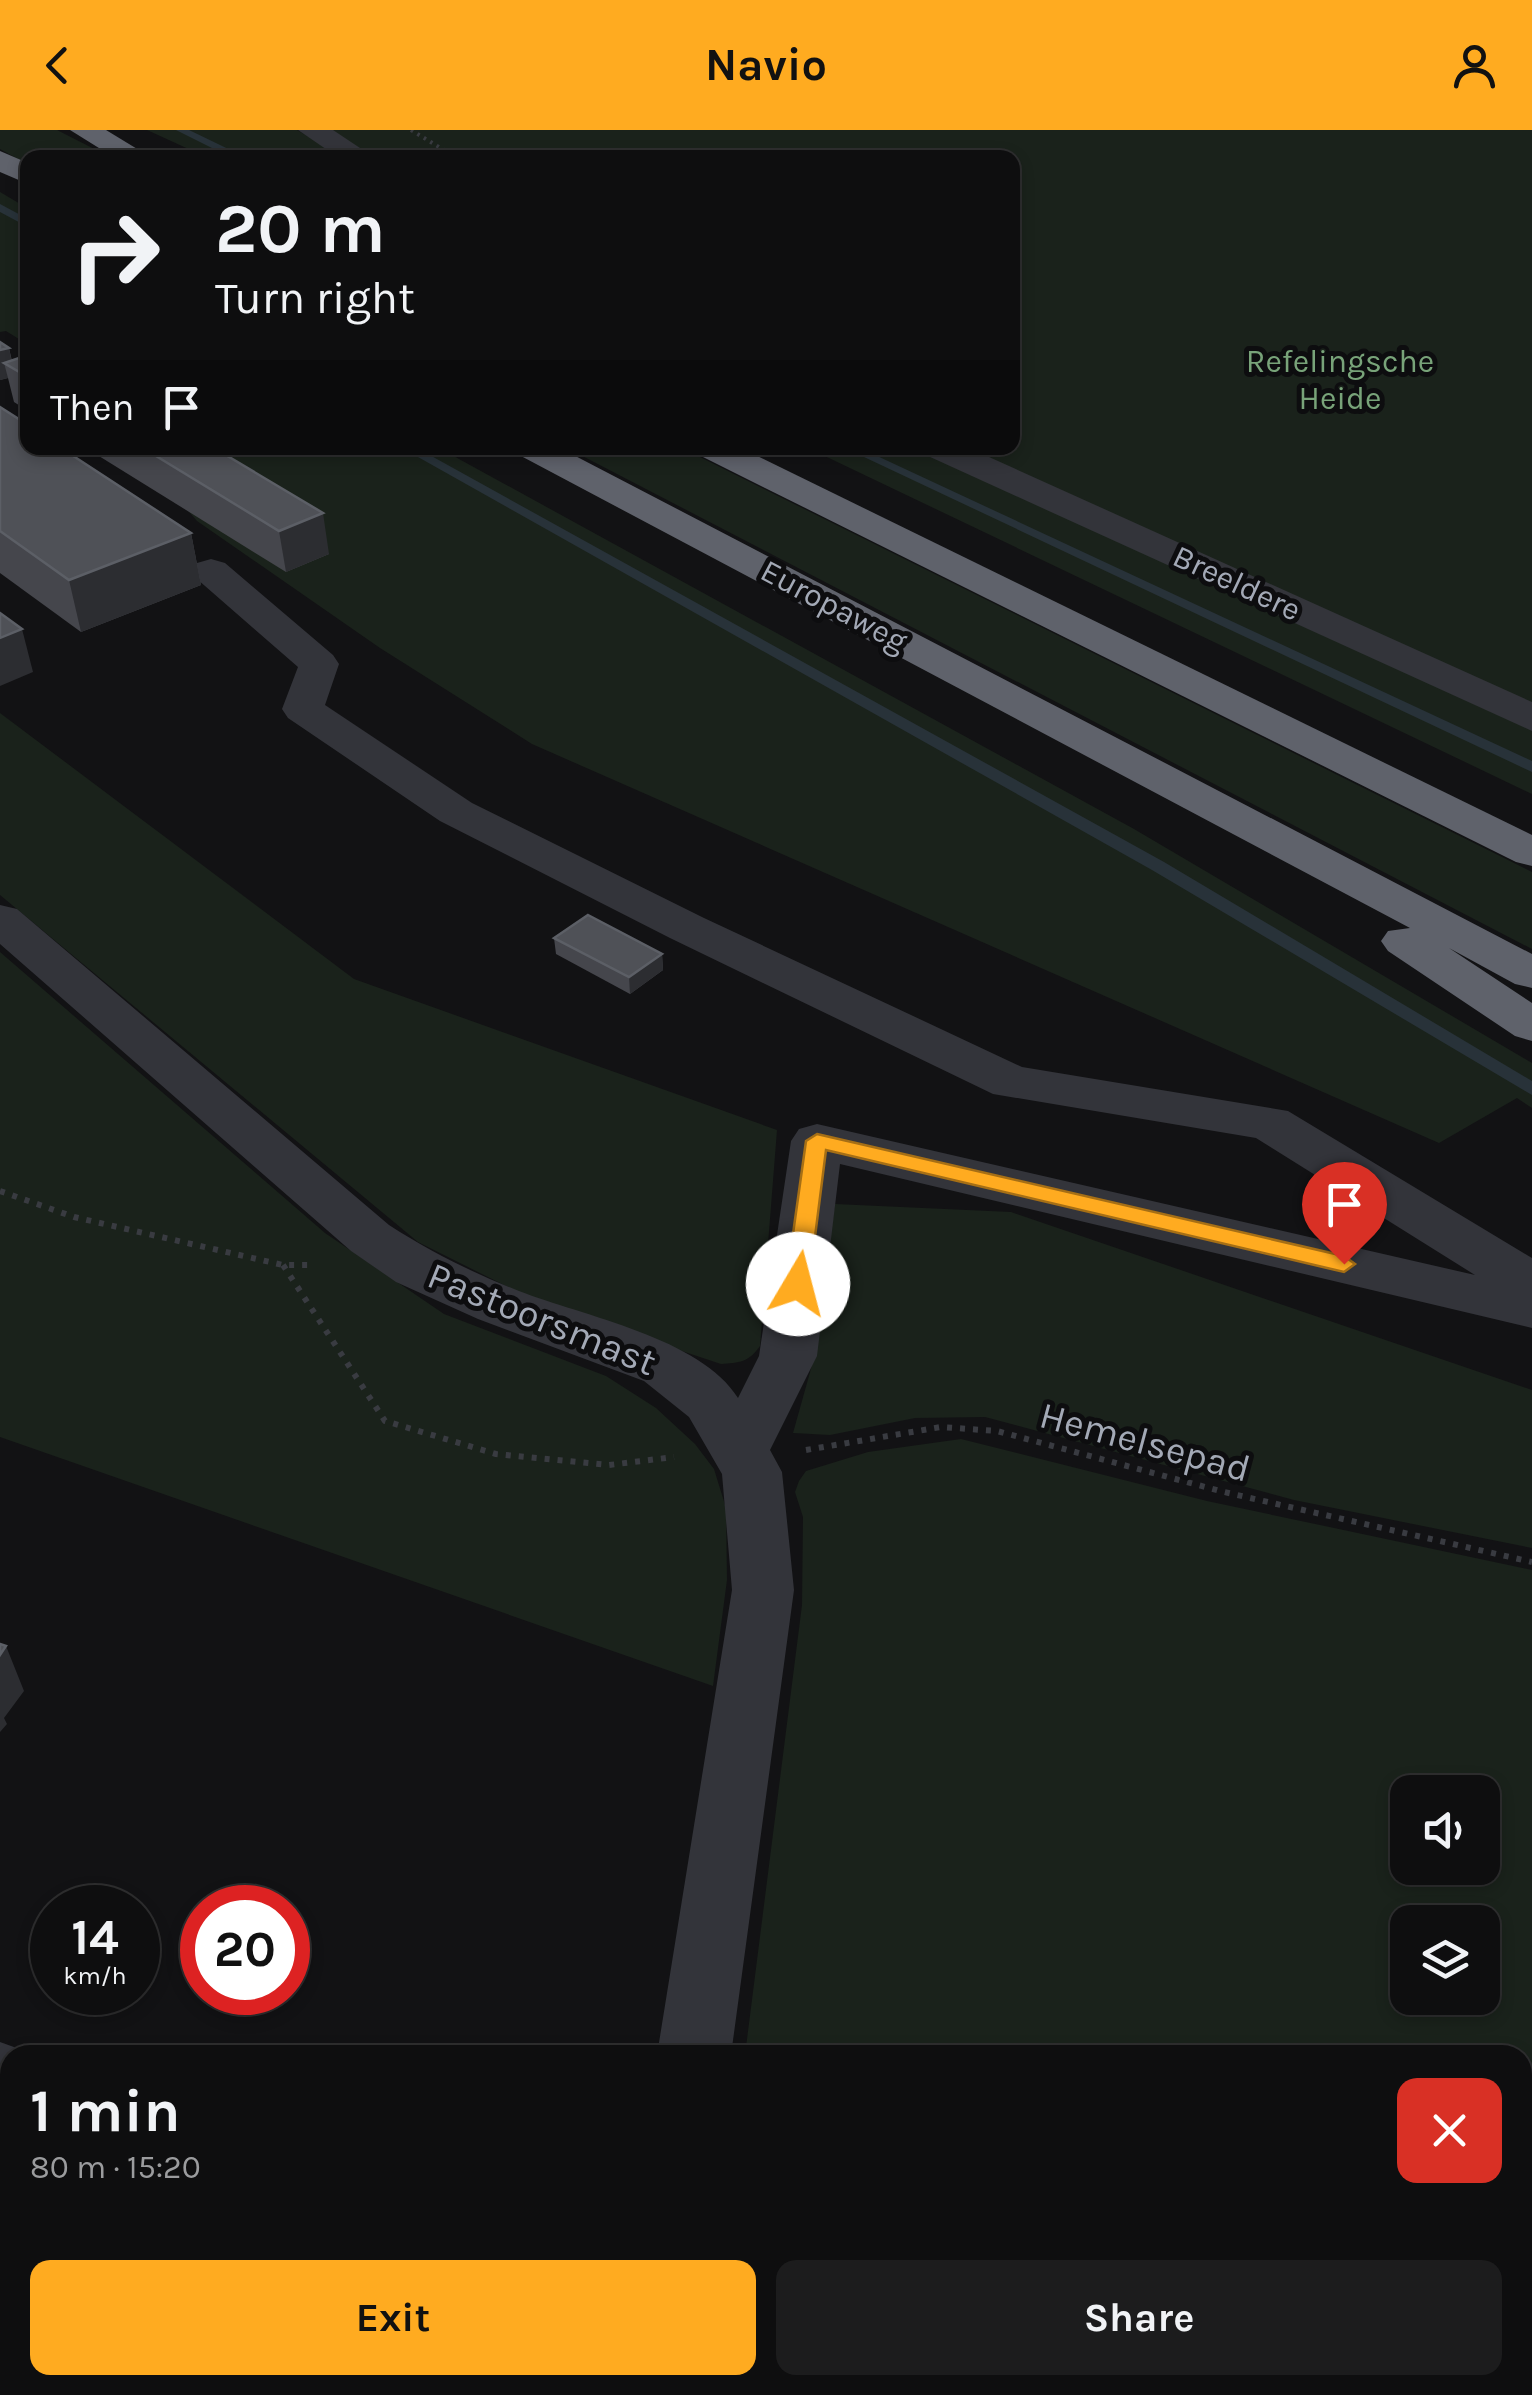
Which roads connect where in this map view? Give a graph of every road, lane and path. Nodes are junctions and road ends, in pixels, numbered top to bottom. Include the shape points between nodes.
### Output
1 (84, 130) edge
2 (312, 130) edge
3 (411, 130) edge
4 (123, 150) edge
5 (347, 150) edge
6 (444, 150) edge
7 (547, 455) edge
8 (728, 455) edge
9 (957, 455) edge
10 (212, 571) dead end
11 (1532, 718) edge
12 (1316, 746) junction
13 (1134, 764) junction
14 (1532, 832) edge
15 (1532, 852) edge
16 (0, 919) edge
17 (1532, 973) edge
18 (1532, 1024) edge
19 (0, 1190) edge
20 (283, 1265) junction
21 (415, 1268) junction
22 (1532, 1284) edge
23 (1532, 1308) edge
24 (741, 1448) junction
25 (1532, 1562) edge
26 (695, 2045) edge

1 - 4 highway
2 - 5 street
3 - 6 path
7 - 13 highway, Europaweg
8 - 12 highway
9 - 11 street, Breeldere
10 - 22 street via 320,664 304,708 456,812 1010,1082 1270,1123
12 - 14 highway
12 - 15 highway
13 - 17 highway
13 - 18 highway
16 - 21 street, Pastoorsmast via 370,1238
19 - 20 path via 74,1217
20 - 21 path
20 - 24 path, Hemelsepad via 385,1421 496,1454 608,1465
21 - 24 street, Pastoorsmast via 664,1366 710,1402
23 - 24 street via 817,1141 788,1356
24 - 25 path, Hemelsepad via 810,1450 941,1427 997,1431 1224,1492
24 - 26 street, Pastoorsmast via 752,1472 762,1590

